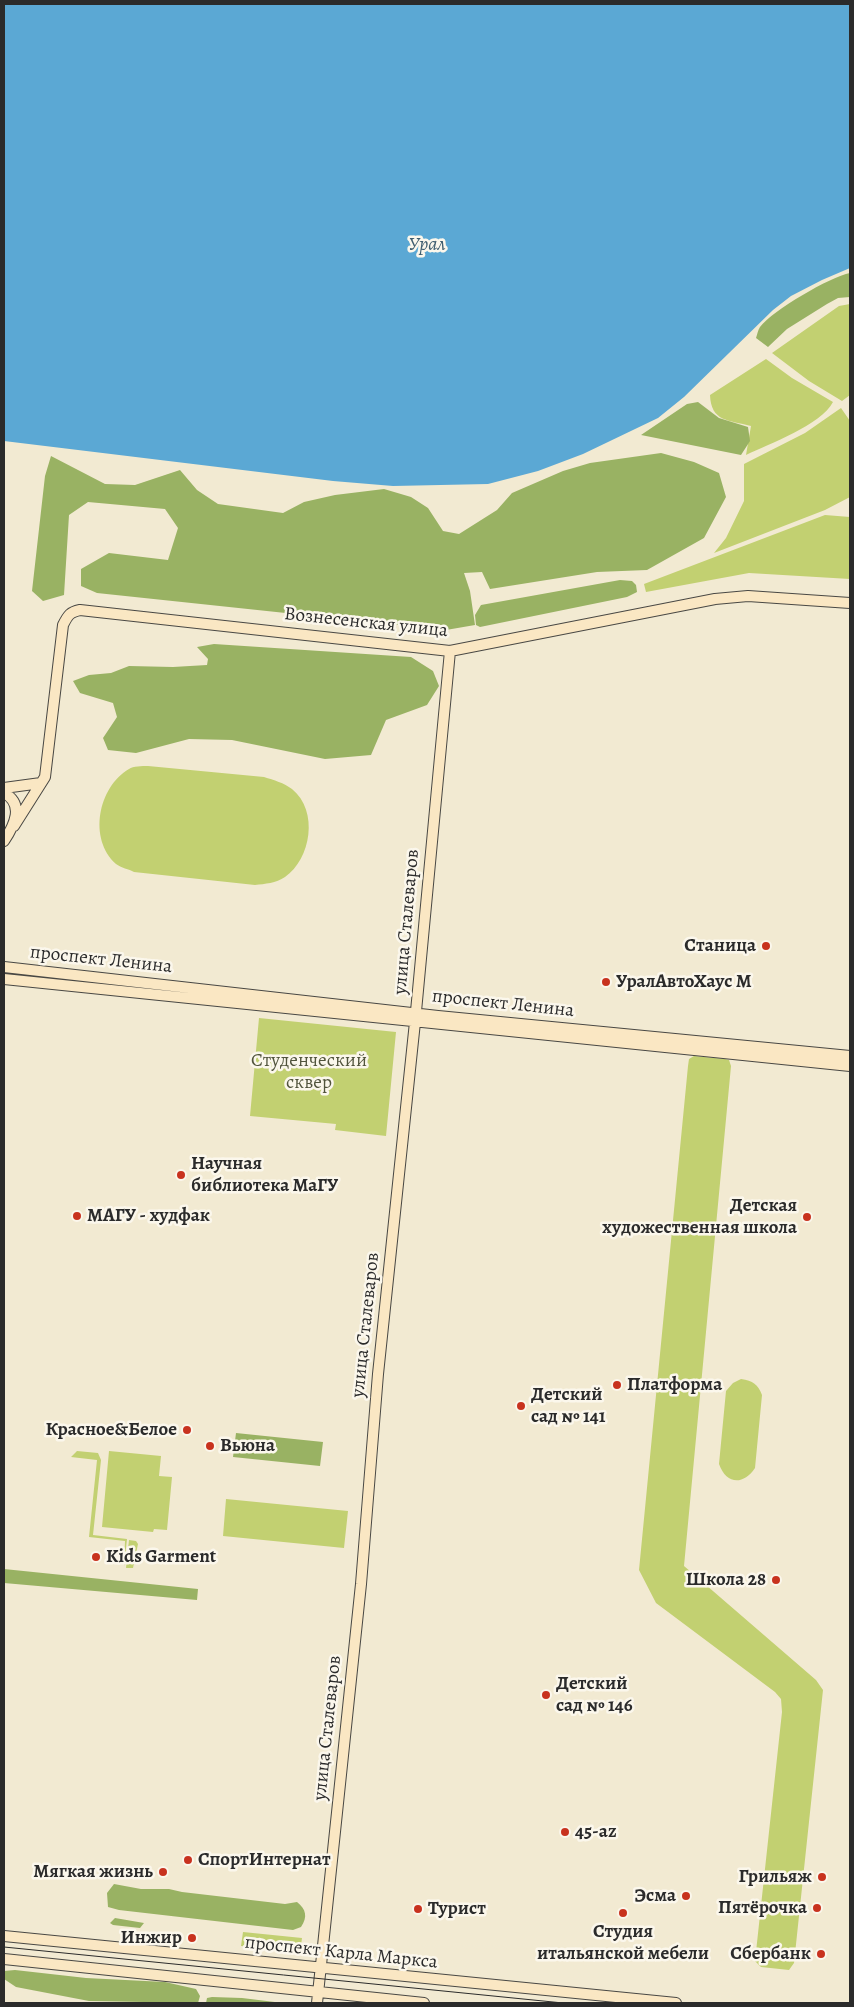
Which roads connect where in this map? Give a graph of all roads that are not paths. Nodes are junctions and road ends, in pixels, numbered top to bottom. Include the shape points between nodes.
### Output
1 (850, 603) edge
2 (450, 651) junction
3 (43, 780) junction
4 (4, 788) edge
5 (4, 793) edge
6 (14, 826) junction
7 (4, 841) edge
8 (4, 967) edge
9 (4, 979) edge
10 (416, 1018) junction
11 (850, 1056) edge
12 (850, 1066) edge
13 (4, 1936) edge
14 (4, 1959) edge
15 (321, 1969) junction
16 (318, 1992) junction
17 (317, 2003) edge
18 (424, 2003) edge
19 (676, 2003) edge

1 - 2 main road, Вознесенская улица via 757,596 724,598
2 - 3 main road, Вознесенская улица via 90,611 72,612 64,625
2 - 10 main road, улица Сталеваров
3 - 4 main road
3 - 6 main road
5 - 6 main road via 15,804
6 - 7 main road
8 - 10 main road, проспект Ленина
9 - 10 main road, проспект Ленина
10 - 11 main road, проспект Ленина
10 - 12 main road, проспект Ленина
10 - 15 main road, улица Сталеваров
13 - 15 main road, проспект Карла Маркса
14 - 16 main road
15 - 16 main road, улица Сталеваров
15 - 19 main road, проспект Карла Маркса
16 - 17 main road, улица Сталеваров
16 - 18 main road

